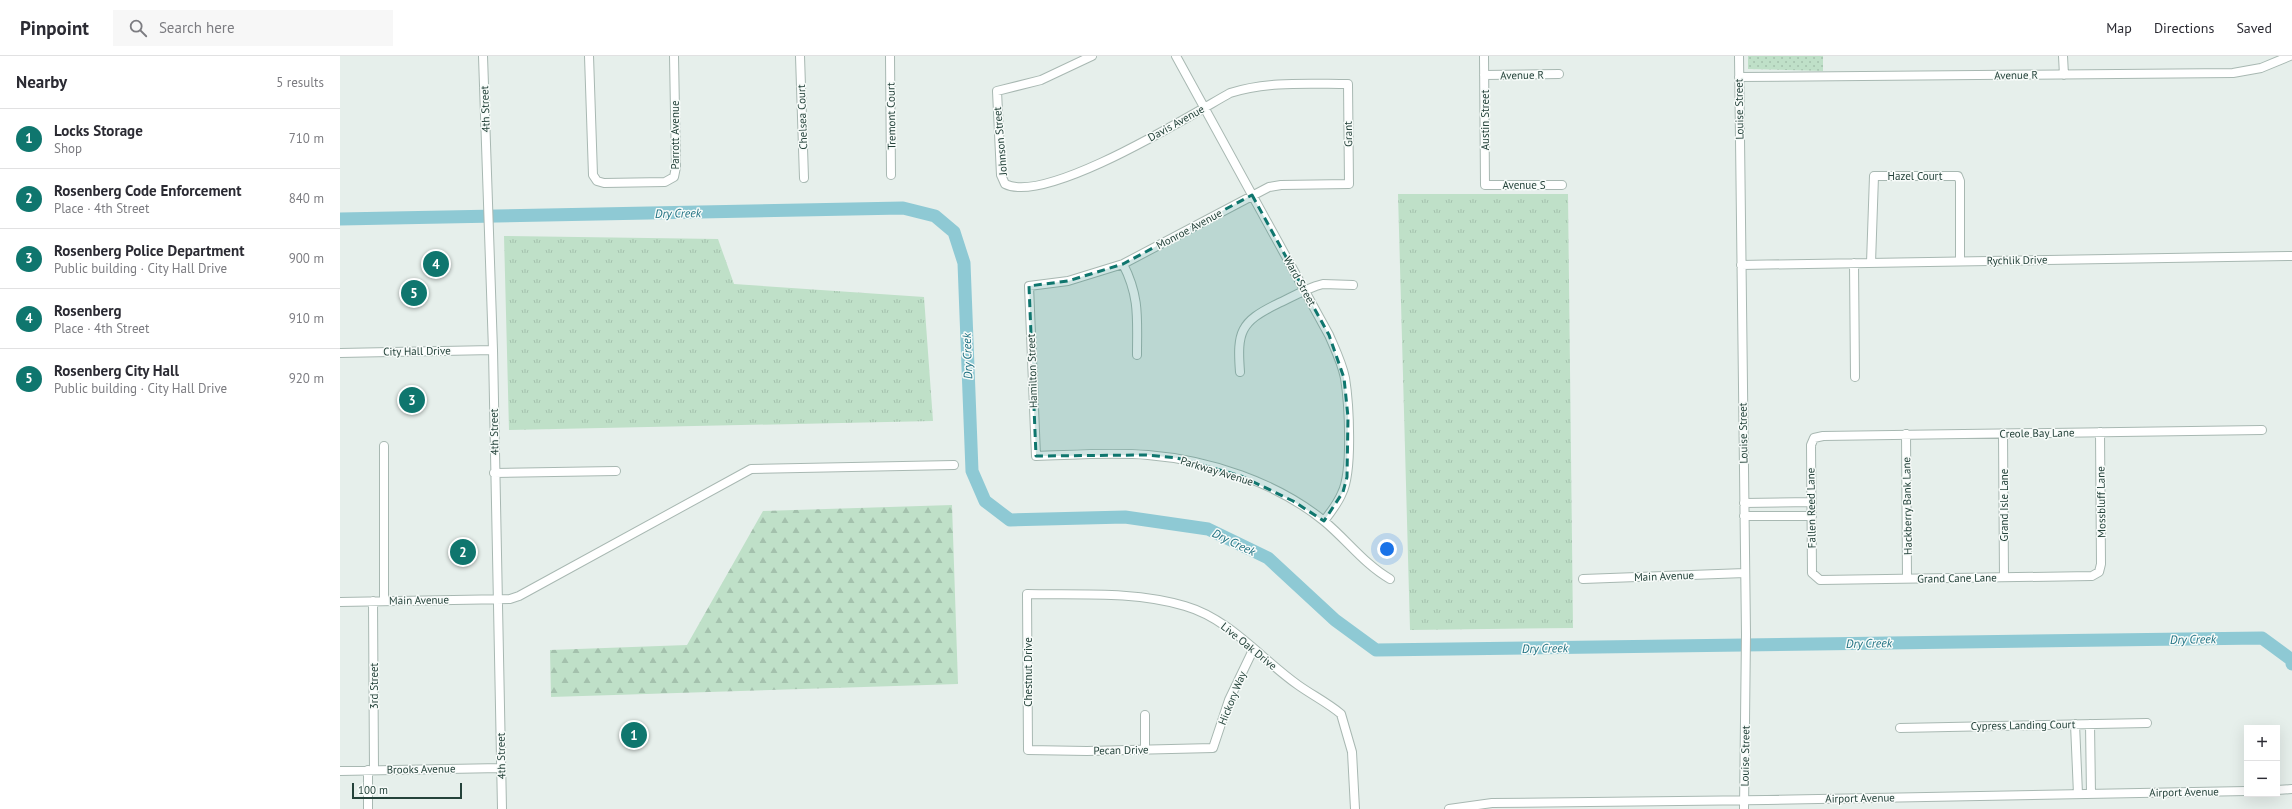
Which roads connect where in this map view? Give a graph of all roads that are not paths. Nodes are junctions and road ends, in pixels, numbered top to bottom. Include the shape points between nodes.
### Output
1 (483, 56) edge
2 (589, 56) edge
3 (674, 56) edge
4 (800, 56) edge
5 (890, 56) edge
6 (1092, 56) edge
7 (1176, 56) edge
8 (1484, 56) edge
9 (1739, 56) edge
10 (2064, 56) edge
11 (2290, 56) edge
12 (1559, 74) dead end
13 (1484, 75) junction
14 (2064, 75) junction
15 (1739, 77) junction
16 (1348, 84) joint
17 (1205, 107) junction
18 (891, 175) dead end
19 (804, 178) dead end
20 (1349, 184) joint
21 (1485, 185) joint
22 (1562, 185) dead end
23 (1010, 187) joint
24 (1252, 195) junction
25 (2292, 256) edge
26 (1960, 261) junction
27 (1854, 263) junction
28 (1871, 263) junction
29 (1123, 264) junction
30 (1741, 265) junction
31 (1353, 285) dead end
32 (1029, 286) joint
33 (1305, 290) junction
34 (493, 350) junction
35 (340, 352) edge
36 (1137, 355) dead end
37 (1240, 372) dead end
38 (1855, 377) dead end
39 (2262, 430) dead end
40 (2100, 432) junction
41 (2003, 433) junction
42 (1906, 434) junction
43 (1814, 438) joint
44 (384, 446) dead end
45 (1036, 456) joint
46 (954, 465) dead end
47 (616, 472) dead end
48 (494, 473) junction
49 (1812, 502) junction
50 (1744, 503) junction
51 (1744, 516) junction
52 (1812, 516) junction
53 (1324, 521) junction
54 (2099, 572) joint
55 (1744, 573) junction
56 (1815, 577) joint
57 (2004, 577) junction
58 (1907, 578) junction
59 (1390, 579) dead end
60 (1583, 579) dead end
61 (1027, 594) joint
62 (497, 599) junction
63 (384, 601) junction
64 (340, 602) edge
65 (373, 602) junction
66 (1253, 650) junction
67 (1145, 715) dead end
68 (2147, 723) dead end
69 (2075, 724) junction
70 (2090, 724) junction
71 (1900, 728) dead end
72 (1213, 748) joint
73 (1145, 749) junction
74 (1028, 750) joint
75 (501, 768) junction
76 (371, 770) junction
77 (340, 771) edge
78 (2292, 789) edge
79 (2280, 790) edge
80 (2244, 791) edge
81 (2078, 794) junction
82 (2092, 794) junction
83 (1744, 800) junction
84 (1553, 806) edge
85 (368, 809) edge
86 (502, 809) edge
87 (1355, 809) edge
88 (1449, 809) edge
89 (1744, 809) edge

1 - 34 street, 4th Street
2 - 3 street, Parrott Avenue via 592,175 597,181 604,183 665,182 674,177
4 - 19 street, Chelsea Court
5 - 18 street, Tremont Court
6 - 23 street, Johnson Street via 1040,80 997,91 1001,175 1005,184
7 - 17 street, Ward Street
8 - 13 street, Austin Street
9 - 15 street, Louise Street
10 - 14 street
11 - 14 street, Avenue R via 2262,68 2234,73
12 - 13 street, Avenue R
13 - 21 street, Austin Street
14 - 15 street, Avenue R
15 - 30 street, Louise Street
16 - 17 street, Davis Avenue via 1256,86 1230,93
16 - 20 street, Grant
17 - 23 street, Davis Avenue via 1136,145 1077,173 1042,184
17 - 24 street, Ward Street
20 - 24 street, Monroe Avenue via 1281,185 1269,187
21 - 22 street, Avenue S
24 - 29 street, Monroe Avenue
24 - 33 street, Ward Street
25 - 26 street, Rychlik Drive
26 - 28 street, Rychlik Drive
26 - 28 street, Hazel Court via 1958,176 1874,176
27 - 28 street, Rychlik Drive
27 - 30 street, Rychlik Drive
27 - 38 street
29 - 32 street, Monroe Avenue via 1068,281
29 - 36 street via 1136,298
30 - 50 street, Louise Street
31 - 33 street via 1324,284
32 - 45 street, Hamilton Street
33 - 37 street via 1256,314 1248,322 1240,341
33 - 53 street, Ward Street via 1338,357 1344,378 1348,417 1347,477 1343,492
34 - 35 street, City Hall Drive
34 - 48 street, 4th Street
39 - 40 street, Creole Bay Lane
40 - 41 street, Creole Bay Lane
40 - 54 street, Mossbluff Lane
41 - 42 street, Creole Bay Lane
41 - 57 street, Grand Isle Lane
42 - 43 street, Creole Bay Lane
42 - 58 street, Hackberry Bank Lane
43 - 49 street, Fallen Reed Lane via 1810,444
44 - 63 street
45 - 53 street, Parkway Avenue via 1125,454 1177,458 1241,476 1293,501
46 - 62 street, Main Avenue via 751,469 519,596
47 - 48 street
48 - 62 street, 4th Street
49 - 50 street
49 - 52 street, Fallen Reed Lane
50 - 51 street, Louise Street
51 - 52 street
51 - 55 street, Louise Street
52 - 56 street, Fallen Reed Lane via 1812,573
53 - 59 street, Parkway Avenue via 1375,571
54 - 57 street, Grand Cane Lane via 2092,576
55 - 60 street, Main Avenue
55 - 83 street, Louise Street
56 - 58 street, Grand Cane Lane via 1820,580
57 - 58 street, Grand Cane Lane
61 - 66 street, Live Oak Drive via 1166,601 1204,613 1232,629
61 - 74 street, Chestnut Drive
62 - 63 street, Main Avenue
62 - 75 street, 4th Street
63 - 65 street, Main Avenue
64 - 65 street, Main Avenue
65 - 76 street, 3rd Street
66 - 72 street, Hickory Way via 1229,700
66 - 87 street, Live Oak Drive via 1341,714 1352,752
67 - 73 street
68 - 70 street, Cypress Landing Court
69 - 70 street, Cypress Landing Court
69 - 71 street, Cypress Landing Court
69 - 81 street
70 - 82 street
72 - 73 street, Pecan Drive
73 - 74 street, Pecan Drive
75 - 76 street, Brooks Avenue
75 - 86 street, 4th Street
76 - 77 street, Brooks Avenue
76 - 85 street, 3rd Street
78 - 79 street
80 - 82 street, Airport Avenue
81 - 82 street, Airport Avenue
81 - 83 street, Airport Avenue
83 - 84 street, Airport Avenue
83 - 89 street, Louise Street
84 - 88 street, Airport Avenue via 1492,803

